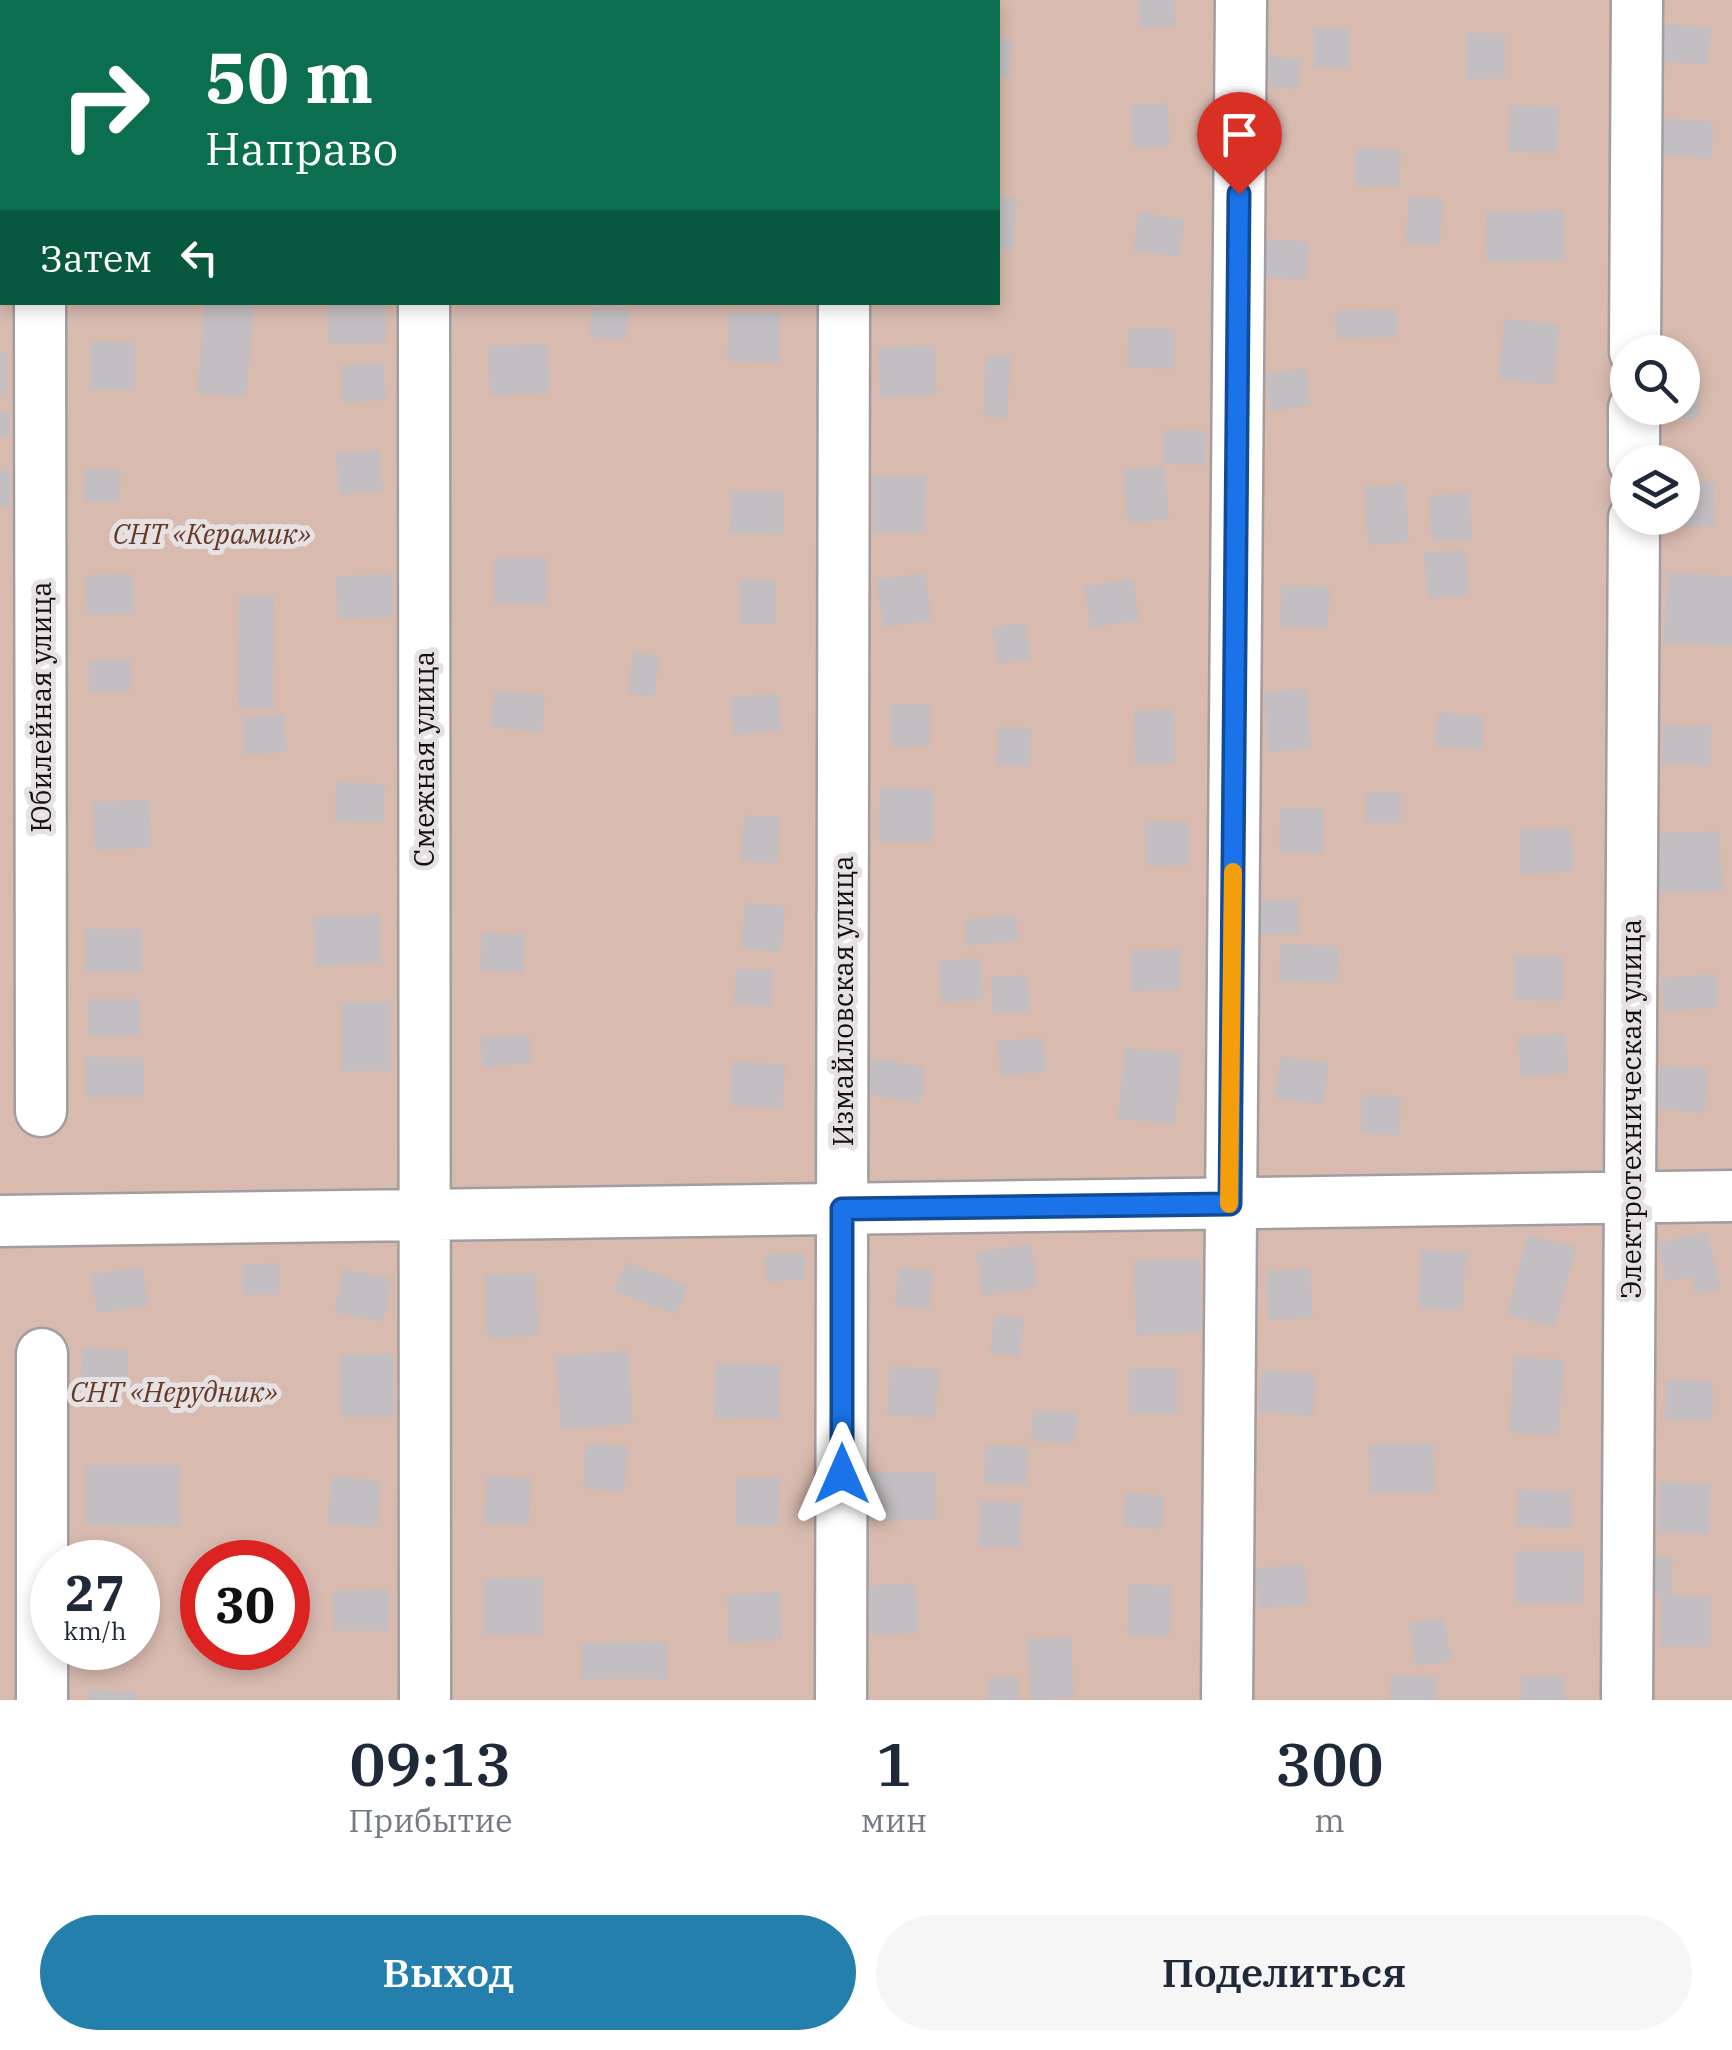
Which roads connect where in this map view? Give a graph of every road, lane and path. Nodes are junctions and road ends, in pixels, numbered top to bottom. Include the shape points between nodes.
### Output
1 (1241, 0) edge
2 (1637, 0) edge
3 (40, 305) edge
4 (424, 305) edge
5 (844, 305) edge
6 (1635, 335) edge
7 (1634, 535) edge
8 (41, 1111) dead end
9 (1732, 1196) edge
10 (1630, 1198) junction
11 (1230, 1204) junction
12 (842, 1209) junction
13 (424, 1215) junction
14 (0, 1222) edge
15 (42, 1354) dead end
16 (42, 1700) edge
17 (425, 1700) edge
18 (842, 1700) edge
19 (1228, 1700) edge
20 (1628, 1700) edge

1 - 11 street
2 - 6 street
3 - 8 street, Юбилейная улица
4 - 13 street, Смежная улица
5 - 12 street, Измайловская улица
7 - 10 street, Электротехническая улица
9 - 10 street
10 - 11 street
10 - 20 street, Электротехническая улица
11 - 12 street
11 - 19 street
12 - 13 street
12 - 18 street, Измайловская улица
13 - 14 street
13 - 17 street, Смежная улица
15 - 16 street

